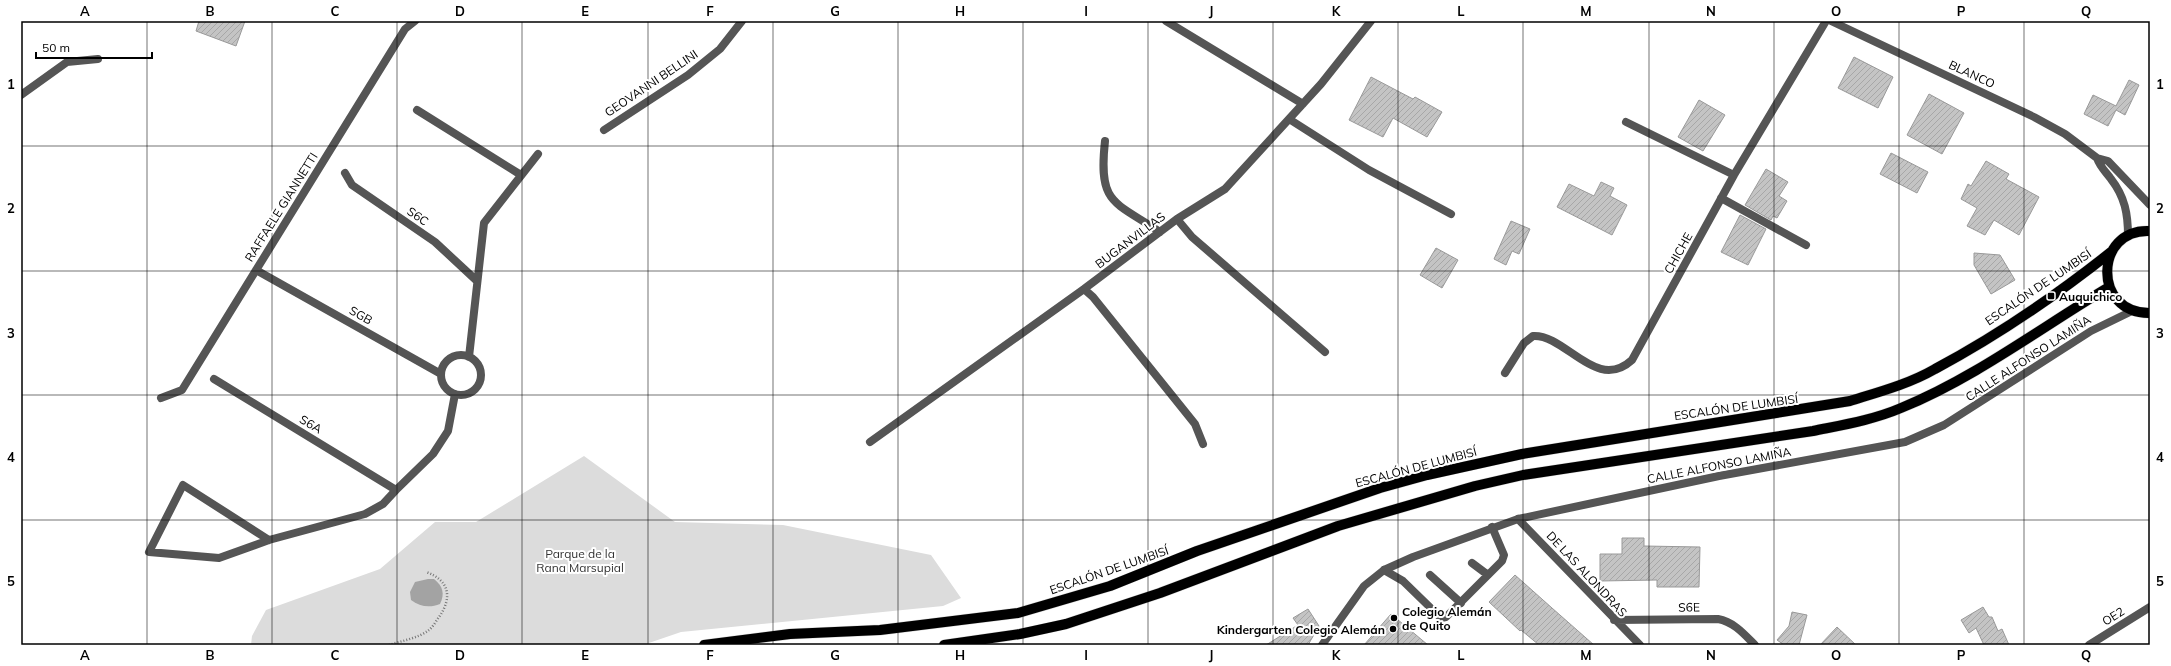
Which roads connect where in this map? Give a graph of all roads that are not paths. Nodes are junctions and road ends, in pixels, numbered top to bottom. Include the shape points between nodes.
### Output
1 (414, 21) edge
2 (742, 21) edge
3 (1166, 21) edge
4 (1370, 21) edge
5 (1826, 21) edge
6 (1831, 21) edge
7 (98, 60) dead end
8 (21, 95) edge
9 (1303, 104) junction
10 (417, 110) dead end
11 (1289, 119) junction
12 (1626, 122) dead end
13 (604, 130) dead end
14 (1105, 141) dead end
15 (538, 154) dead end
16 (2097, 158) junction
17 (344, 173) dead end
18 (521, 175) junction
19 (1734, 176) junction
20 (1721, 198) junction
21 (2150, 205) edge
22 (1451, 214) dead end
23 (1177, 220) junction
24 (2150, 231) edge
25 (1160, 232) junction
26 (2128, 236) junction
27 (1806, 246) dead end
28 (2111, 252) junction
29 (256, 270) junction
30 (477, 281) junction
31 (2109, 287) junction
32 (1084, 289) junction
33 (2132, 311) junction
34 (2150, 314) edge
35 (1325, 352) dead end
36 (469, 357) junction
37 (1505, 373) dead end
38 (441, 374) junction
39 (214, 379) dead end
40 (455, 394) junction
41 (161, 398) dead end
42 (870, 442) dead end
43 (1203, 444) dead end
44 (396, 490) junction
45 (1518, 519) junction
46 (1492, 527) junction
47 (269, 540) junction
48 (1472, 562) dead end
49 (1384, 570) junction
50 (1430, 575) dead end
51 (1488, 575) junction
52 (1461, 602) junction
53 (2150, 607) edge
54 (1614, 620) junction
55 (704, 645) edge
56 (944, 645) edge
57 (1322, 645) edge
58 (1640, 645) edge
59 (1755, 645) edge
60 (2089, 645) edge

1 - 29 street, RAFFAELE GIANNETTI via 405,29
2 - 13 street, GEOVANNI BELLINI via 720,49 688,75
3 - 9 street
4 - 9 street, BUGANVILLAS
5 - 19 street, CHICHE
6 - 16 street, BLANCO via 2034,117 2065,134
7 - 8 street via 67,62
9 - 11 street, BUGANVILLAS
10 - 18 street
11 - 22 street via 1369,170
11 - 23 street, BUGANVILLAS via 1225,189
12 - 19 street
14 - 25 street via 1102,164 1104,179 1113,201
15 - 18 street
16 - 21 street, BLANCO via 2104,158 2115,166
16 - 26 street, BLANCO via 2124,200
17 - 30 street, S6C via 352,185 435,242
18 - 30 street via 484,223
19 - 20 street, CHICHE
20 - 27 street
20 - 37 street, CHICHE via 1632,360 1624,368 1611,371 1598,369 1537,336 1528,338
23 - 25 street, BUGANVILLAS
23 - 35 street via 1192,237
24 - 26 main road
25 - 32 street, BUGANVILLAS
26 - 28 main road, ESCALÓN DE LUMBISÍ
28 - 31 main road via 2106,273
28 - 55 main road, ESCALÓN DE LUMBISÍ via 2051,296 1935,370 1893,388 1850,401 1522,454 1434,473 1380,488 1197,551 1110,586 1018,613 880,630 790,634
29 - 38 street, SGB
29 - 41 street, RAFFAELE GIANNETTI via 182,390
30 - 36 street
31 - 33 main road via 2118,301
31 - 56 main road via 1952,385 1900,409 1857,422 1813,431 1523,475 1475,486 1338,526 1066,624 1020,634
32 - 42 street, BUGANVILLAS
32 - 43 street via 1195,424
33 - 34 main road
33 - 45 street, CALLE ALFONSO LAMIÑA via 2090,331 1944,425 1905,442 1719,476
36 - 38 street via 457,355 451,358
36 - 40 street via 479,366 481,379 474,390 462,395
38 - 40 street via 445,386
39 - 44 street, S6A
40 - 44 street via 448,431 434,454
44 - 47 street via 383,504 365,514
45 - 46 street, CALLE ALFONSO LAMIÑA
45 - 54 street, DE LAS ALONDRAS
46 - 49 street, CALLE ALFONSO LAMIÑA
46 - 51 street via 1504,555 1502,561
47 - 47 street via 183,485 149,552 219,558
48 - 51 street
49 - 52 street via 1403,581 1441,618 1446,617
49 - 57 street, CALLE ALFONSO LAMIÑA via 1364,586
50 - 52 street
51 - 52 street
53 - 60 street, OE2
54 - 58 street, DE LAS ALONDRAS
54 - 59 street, S6E via 1718,618 1735,626

